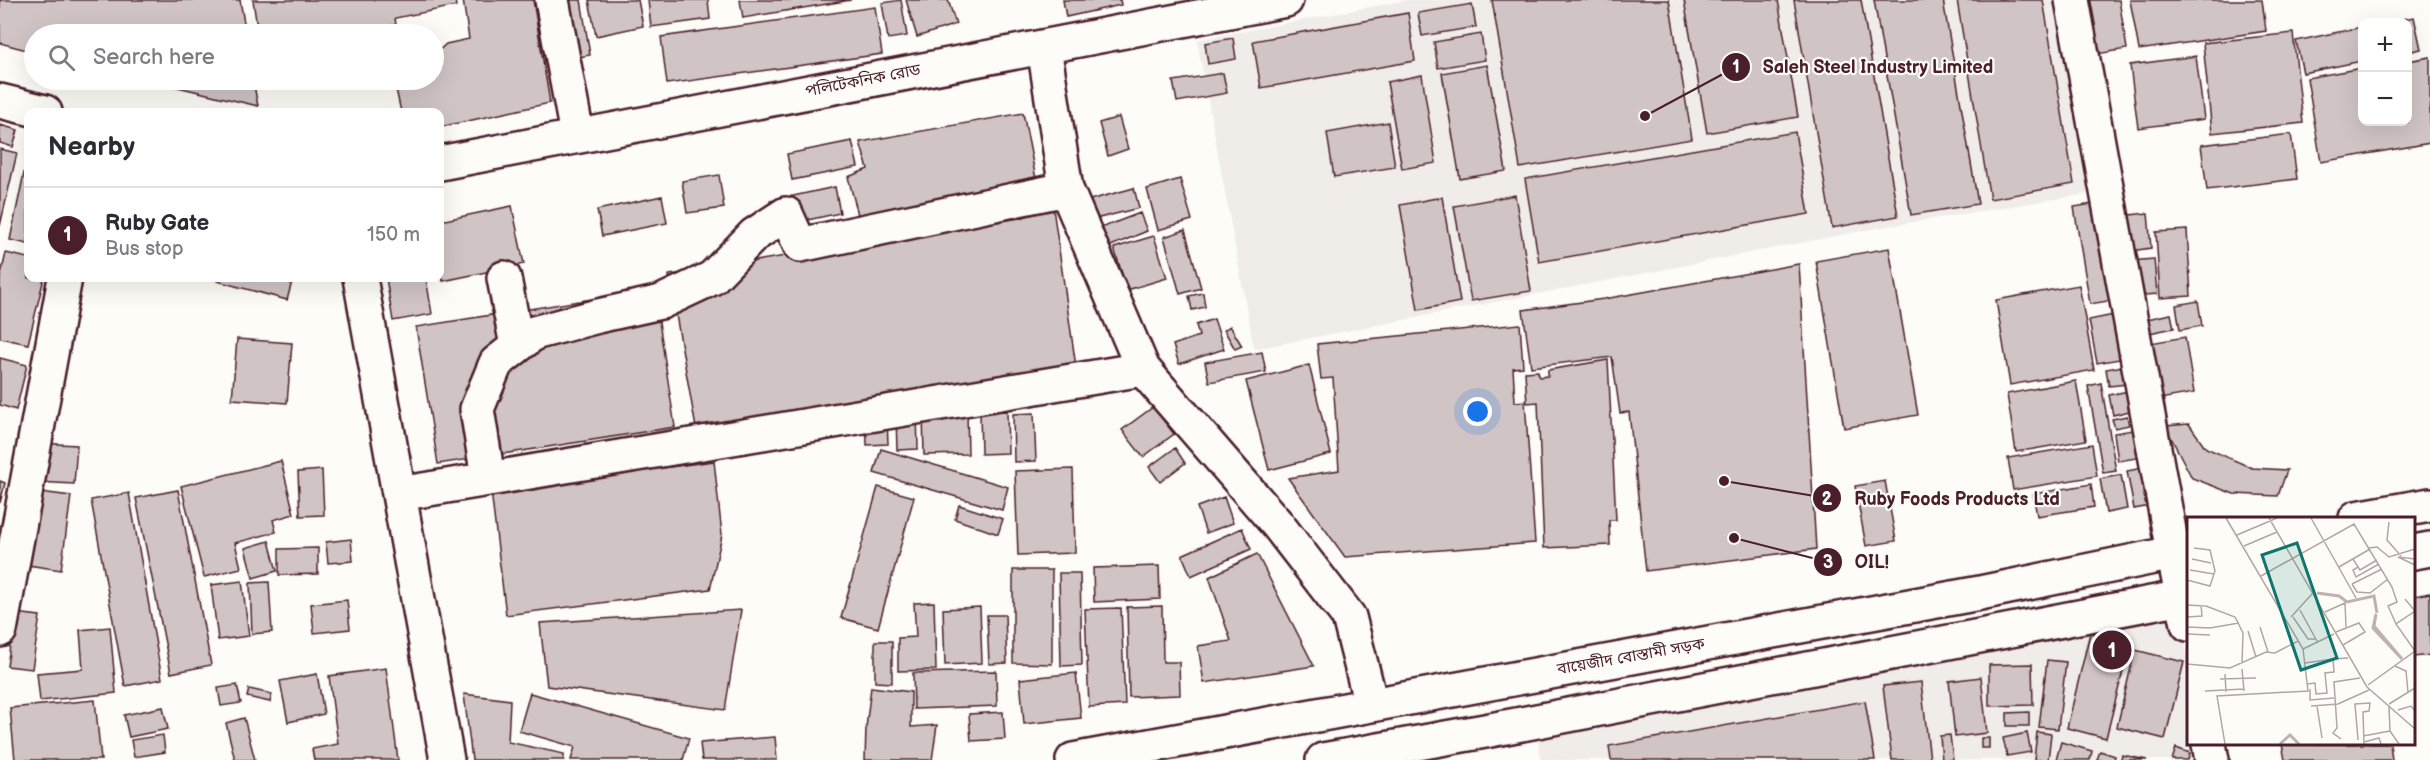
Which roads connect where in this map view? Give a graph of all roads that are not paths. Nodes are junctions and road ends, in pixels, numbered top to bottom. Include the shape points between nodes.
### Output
1 (552, 0) edge
2 (1286, 0) edge
3 (2072, 0) edge
4 (1044, 47) junction
5 (0, 101) edge
6 (29, 108) edge
7 (577, 135) junction
8 (444, 162) edge
9 (1066, 189) junction
10 (504, 278) dead end
11 (64, 282) edge
12 (361, 282) edge
13 (517, 346) junction
14 (1143, 369) junction
15 (488, 478) junction
16 (399, 494) junction
17 (2430, 505) edge
18 (2367, 517) edge
19 (2430, 549) edge
20 (2181, 551) edge
21 (2415, 552) edge
22 (2187, 606) edge
23 (0, 630) edge
24 (1371, 704) junction
25 (2209, 745) edge
26 (447, 760) edge
27 (1073, 760) edge
28 (1323, 760) edge
29 (2212, 760) edge

1 - 7 street
2 - 4 street, পলিটেকনিক রোড
3 - 20 street
4 - 7 street, পলিটেকনিক রোড
4 - 9 street
5 - 6 street
7 - 8 street, পলিটেকনিক রোড
9 - 13 street via 800,246 786,214 754,235 712,278 661,302 534,333
9 - 14 street
10 - 13 street
11 - 23 street
12 - 16 street
13 - 15 street via 496,363 477,409
14 - 15 street
14 - 24 street via 1278,525 1349,617
15 - 16 street
16 - 26 street
17 - 18 street
19 - 21 street
20 - 22 street
20 - 24 street, বায়েজীদ বোস্তামী সড়ক via 1980,593
22 - 28 street
24 - 27 street, বায়েজীদ বোস্তামী সড়ক
25 - 29 street

